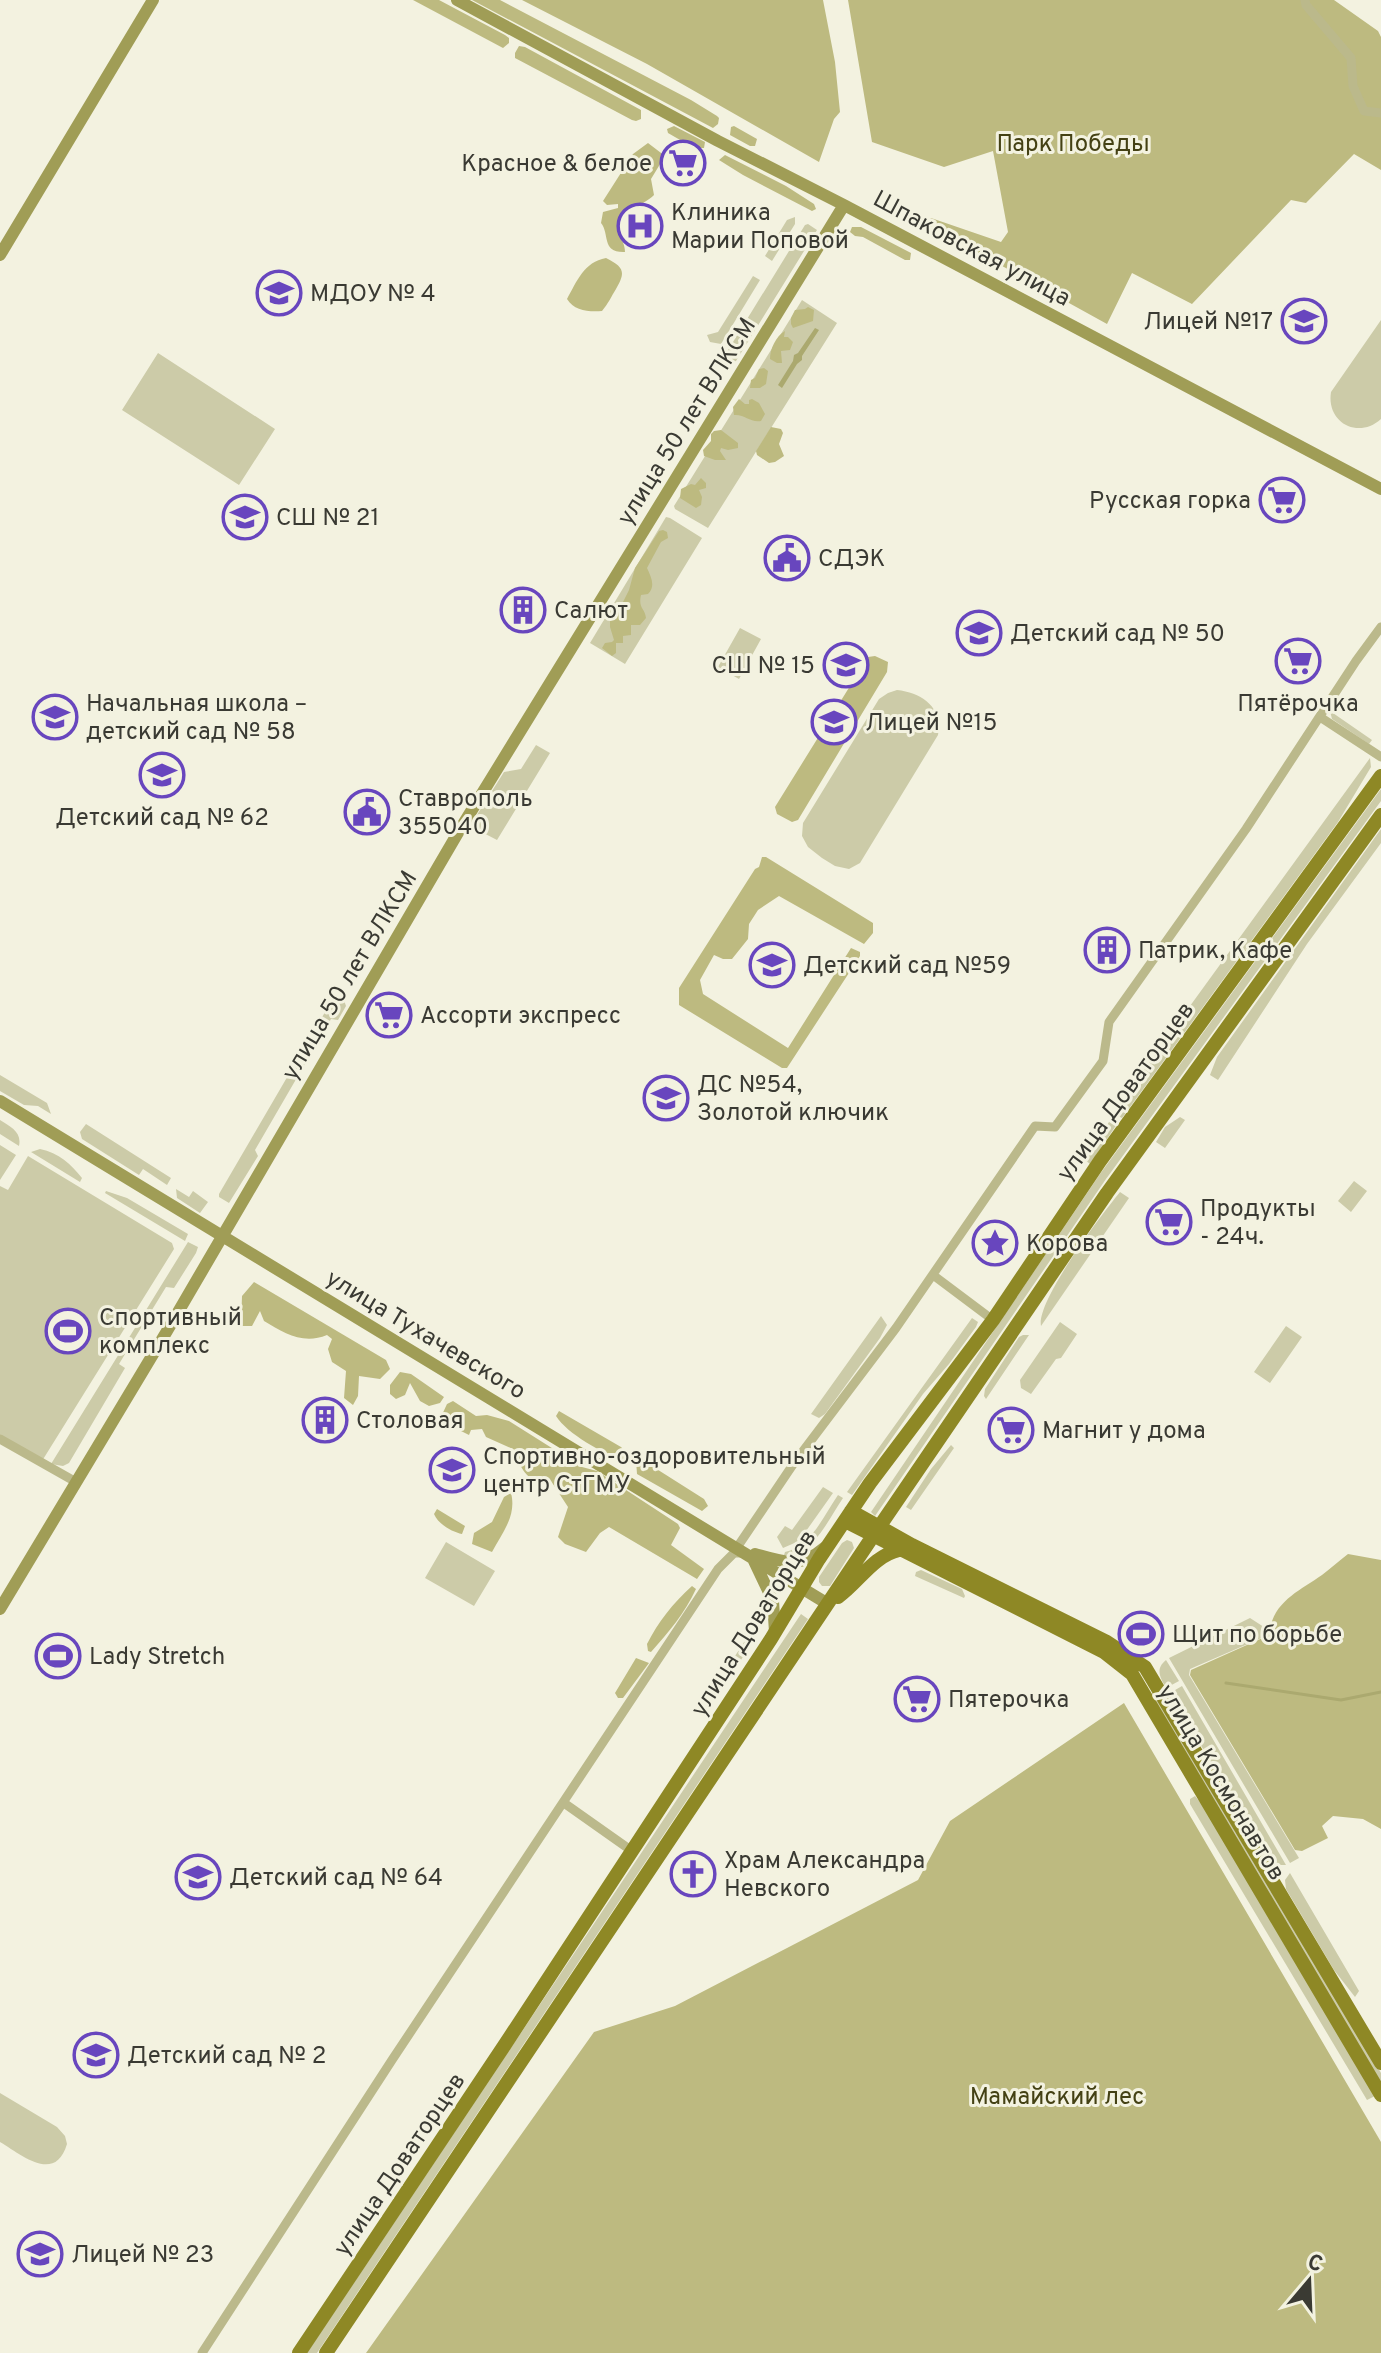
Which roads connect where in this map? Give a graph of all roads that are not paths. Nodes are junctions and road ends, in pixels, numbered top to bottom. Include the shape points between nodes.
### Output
1 (153, 0) edge
2 (457, 0) edge
3 (1305, 0) edge
4 (1381, 113) edge
5 (844, 205) junction
6 (0, 255) edge
7 (1381, 489) edge
8 (1381, 627) edge
9 (1320, 717) junction
10 (1381, 757) edge
11 (1381, 776) edge
12 (1381, 815) edge
13 (0, 1101) edge
14 (222, 1236) junction
15 (933, 1275) junction
16 (993, 1320) junction
17 (0, 1439) edge
18 (76, 1482) junction
19 (893, 1506) junction
20 (848, 1516) junction
21 (871, 1531) junction
22 (829, 1543) junction
23 (902, 1546) junction
24 (744, 1554) junction
25 (802, 1588) junction
26 (828, 1604) junction
27 (0, 1609) edge
28 (775, 1632) junction
29 (564, 1803) junction
30 (632, 1851) junction
31 (1381, 2063) edge
32 (1381, 2095) edge
33 (202, 2353) edge
34 (299, 2353) edge
35 (326, 2353) edge

1 - 6 street
2 - 5 street, Шпаковская улица
3 - 4 street via 1351,58 1353,86 1364,111
5 - 7 street, Шпаковская улица
5 - 14 street, улица 50 лет ВЛКСМ via 459,831
8 - 9 street
9 - 10 street
9 - 15 street via 1109,1022 1103,1061 1055,1127 1035,1126
11 - 16 main road, улица Доваторцев via 1100,1161
12 - 19 main road, улица Доваторцев via 1112,1184
13 - 14 street, улица Тухачевского
14 - 18 street, улица 50 лет ВЛКСМ
14 - 24 street, улица Тухачевского
15 - 16 street
15 - 24 street via 794,1463
16 - 20 main road, улица Доваторцев
17 - 18 street
18 - 27 street, улица 50 лет ВЛКСМ
19 - 21 main road, улица Доваторцев
19 - 23 main road
20 - 21 main road
20 - 22 main road, улица Доваторцев
21 - 23 main road
21 - 26 main road, улица Доваторцев
22 - 24 street via 807,1559 790,1563
22 - 25 main road, улица Доваторцев
23 - 26 main road via 878,1559
23 - 31 main road, улица Космонавтов via 1107,1642 1145,1667
23 - 32 main road, улица Космонавтов via 1104,1652 1132,1674
24 - 25 street, улица Тухачевского
24 - 28 street via 773,1601
24 - 29 street via 734,1553 718,1569
25 - 26 street, улица Тухачевского
25 - 28 main road, улица Доваторцев
26 - 35 main road, улица Доваторцев
28 - 30 main road, улица Доваторцев
29 - 30 street
29 - 33 street
30 - 34 main road, улица Доваторцев

